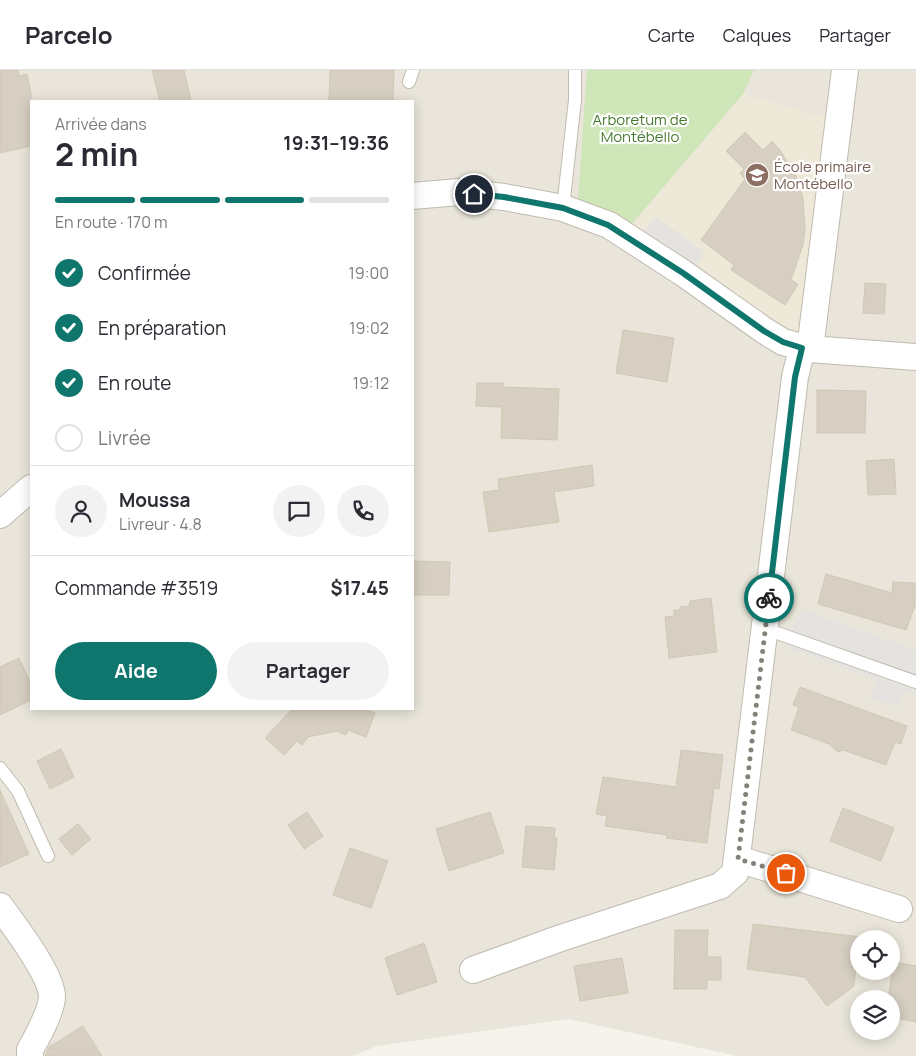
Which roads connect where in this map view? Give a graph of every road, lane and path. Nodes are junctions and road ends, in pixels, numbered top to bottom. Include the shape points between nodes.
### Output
1 (413, 70) edge
2 (575, 70) edge
3 (845, 70) edge
4 (409, 82) dead end
5 (414, 196) edge
6 (563, 208) junction
7 (806, 348) junction
8 (916, 357) edge
9 (30, 489) edge
10 (0, 514) edge
11 (766, 629) junction
12 (916, 682) edge
13 (0, 768) edge
14 (48, 856) dead end
15 (738, 859) junction
16 (0, 906) edge
17 (899, 909) dead end
18 (473, 970) dead end
19 (30, 1056) edge

1 - 4 lane
2 - 6 lane via 575,100
3 - 7 street
5 - 6 street via 459,192
6 - 7 street via 608,225 764,331 783,342
7 - 8 street
7 - 11 street via 795,377
9 - 10 street
11 - 12 lane
11 - 15 street
13 - 14 lane via 18,791
15 - 17 street
15 - 18 street via 735,873 720,886
16 - 19 street via 44,973 52,997

